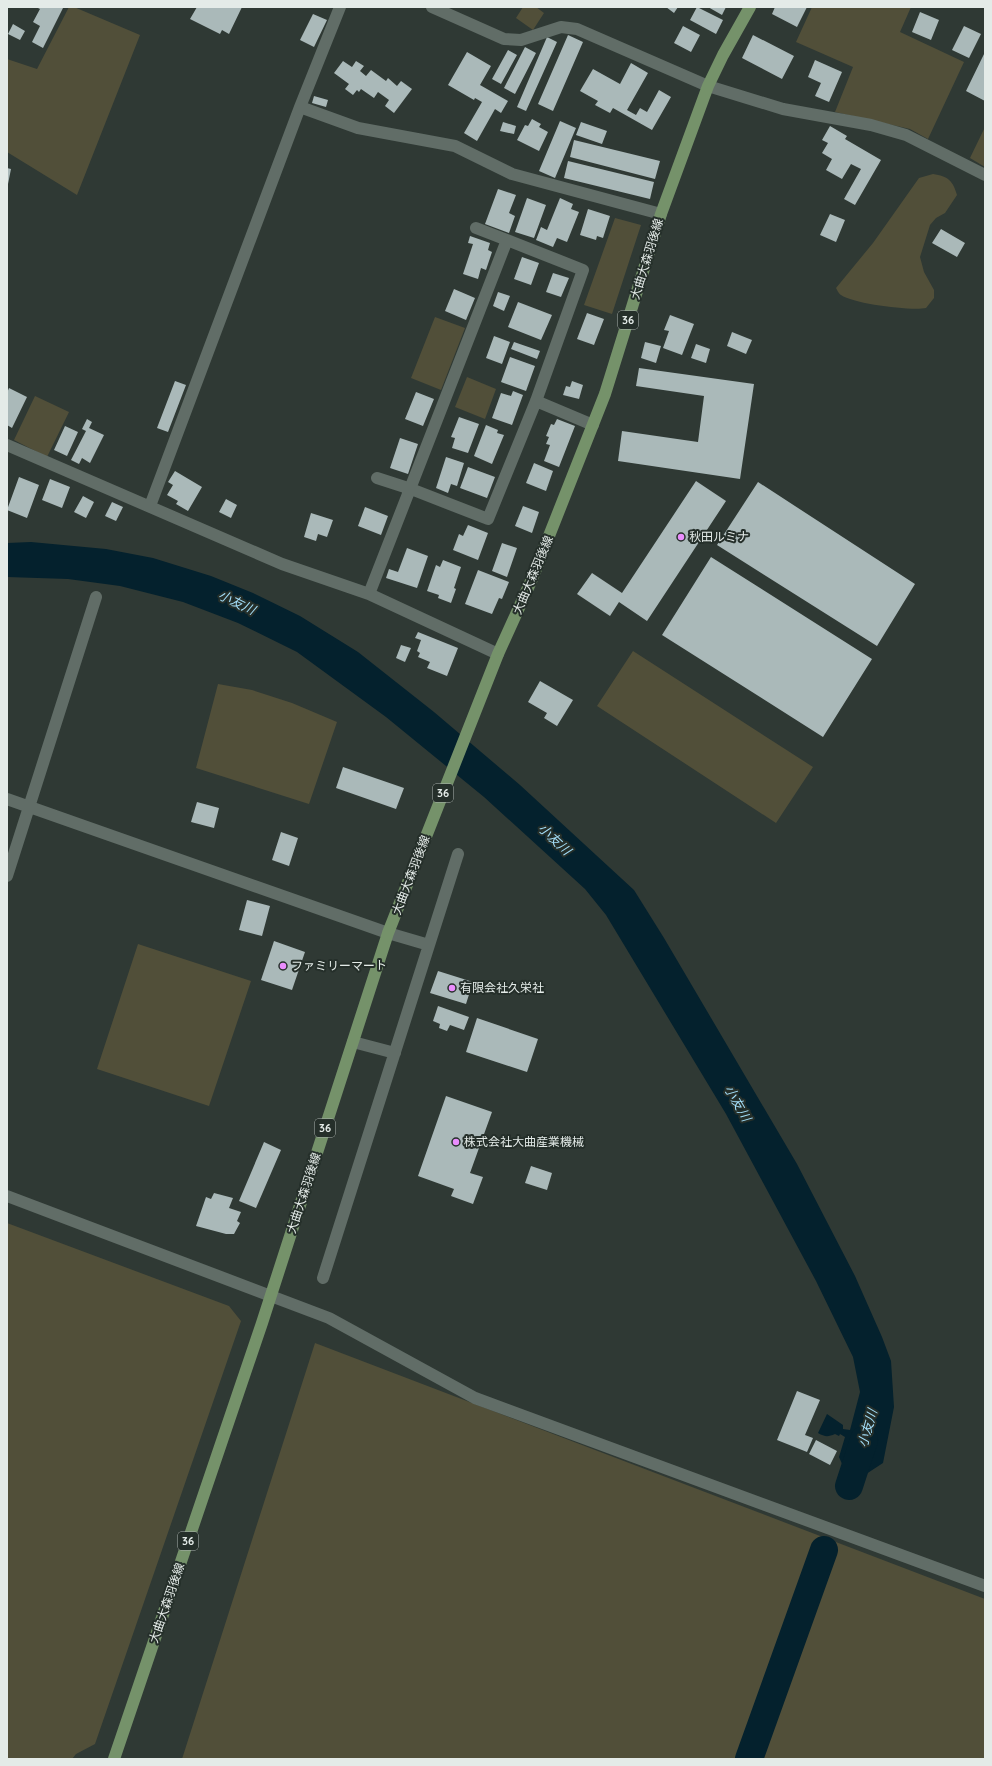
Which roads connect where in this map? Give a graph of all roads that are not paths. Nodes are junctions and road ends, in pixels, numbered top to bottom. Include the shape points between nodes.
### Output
1 (340, 7) edge
2 (432, 7) edge
3 (750, 7) edge
4 (708, 86) junction
5 (300, 107) junction
6 (985, 175) edge
7 (660, 214) junction
8 (476, 228) dead end
9 (507, 240) junction
10 (536, 400) junction
11 (593, 425) junction
12 (7, 445) edge
13 (377, 478) dead end
14 (411, 489) junction
15 (150, 506) junction
16 (369, 594) junction
17 (96, 597) dead end
18 (498, 654) junction
19 (7, 799) edge
20 (30, 806) junction
21 (458, 854) dead end
22 (7, 876) edge
23 (388, 933) junction
24 (429, 945) junction
25 (353, 1042) junction
26 (395, 1053) junction
27 (7, 1196) edge
28 (323, 1278) dead end
29 (271, 1294) junction
30 (985, 1586) edge
31 (114, 1759) edge

1 - 5 street
2 - 4 street via 504,40 521,40 561,27 577,29
3 - 4 main road, 大曲大森羽後線 / 36
4 - 6 street via 783,109 906,134
4 - 7 main road, 大曲大森羽後線 / 36
5 - 7 street via 358,128 455,146 512,174
5 - 15 street
7 - 11 main road, 大曲大森羽後線 / 36 via 605,394
8 - 9 street
9 - 10 street via 583,270
9 - 14 street
10 - 11 street
10 - 14 street via 488,519
11 - 18 main road, 大曲大森羽後線 / 36 via 532,579
12 - 15 street
13 - 14 street
14 - 16 street
15 - 16 street via 282,564
16 - 18 street
17 - 20 street
18 - 23 main road, 大曲大森羽後線 / 36
19 - 20 street
20 - 22 street
20 - 23 street
21 - 24 street
23 - 24 street
23 - 25 main road, 大曲大森羽後線 / 36
24 - 26 street
25 - 26 street
25 - 29 main road, 大曲大森羽後線 / 36
26 - 28 street
27 - 29 street
29 - 30 street via 329,1318 475,1398
29 - 31 main road, 大曲大森羽後線 / 36

